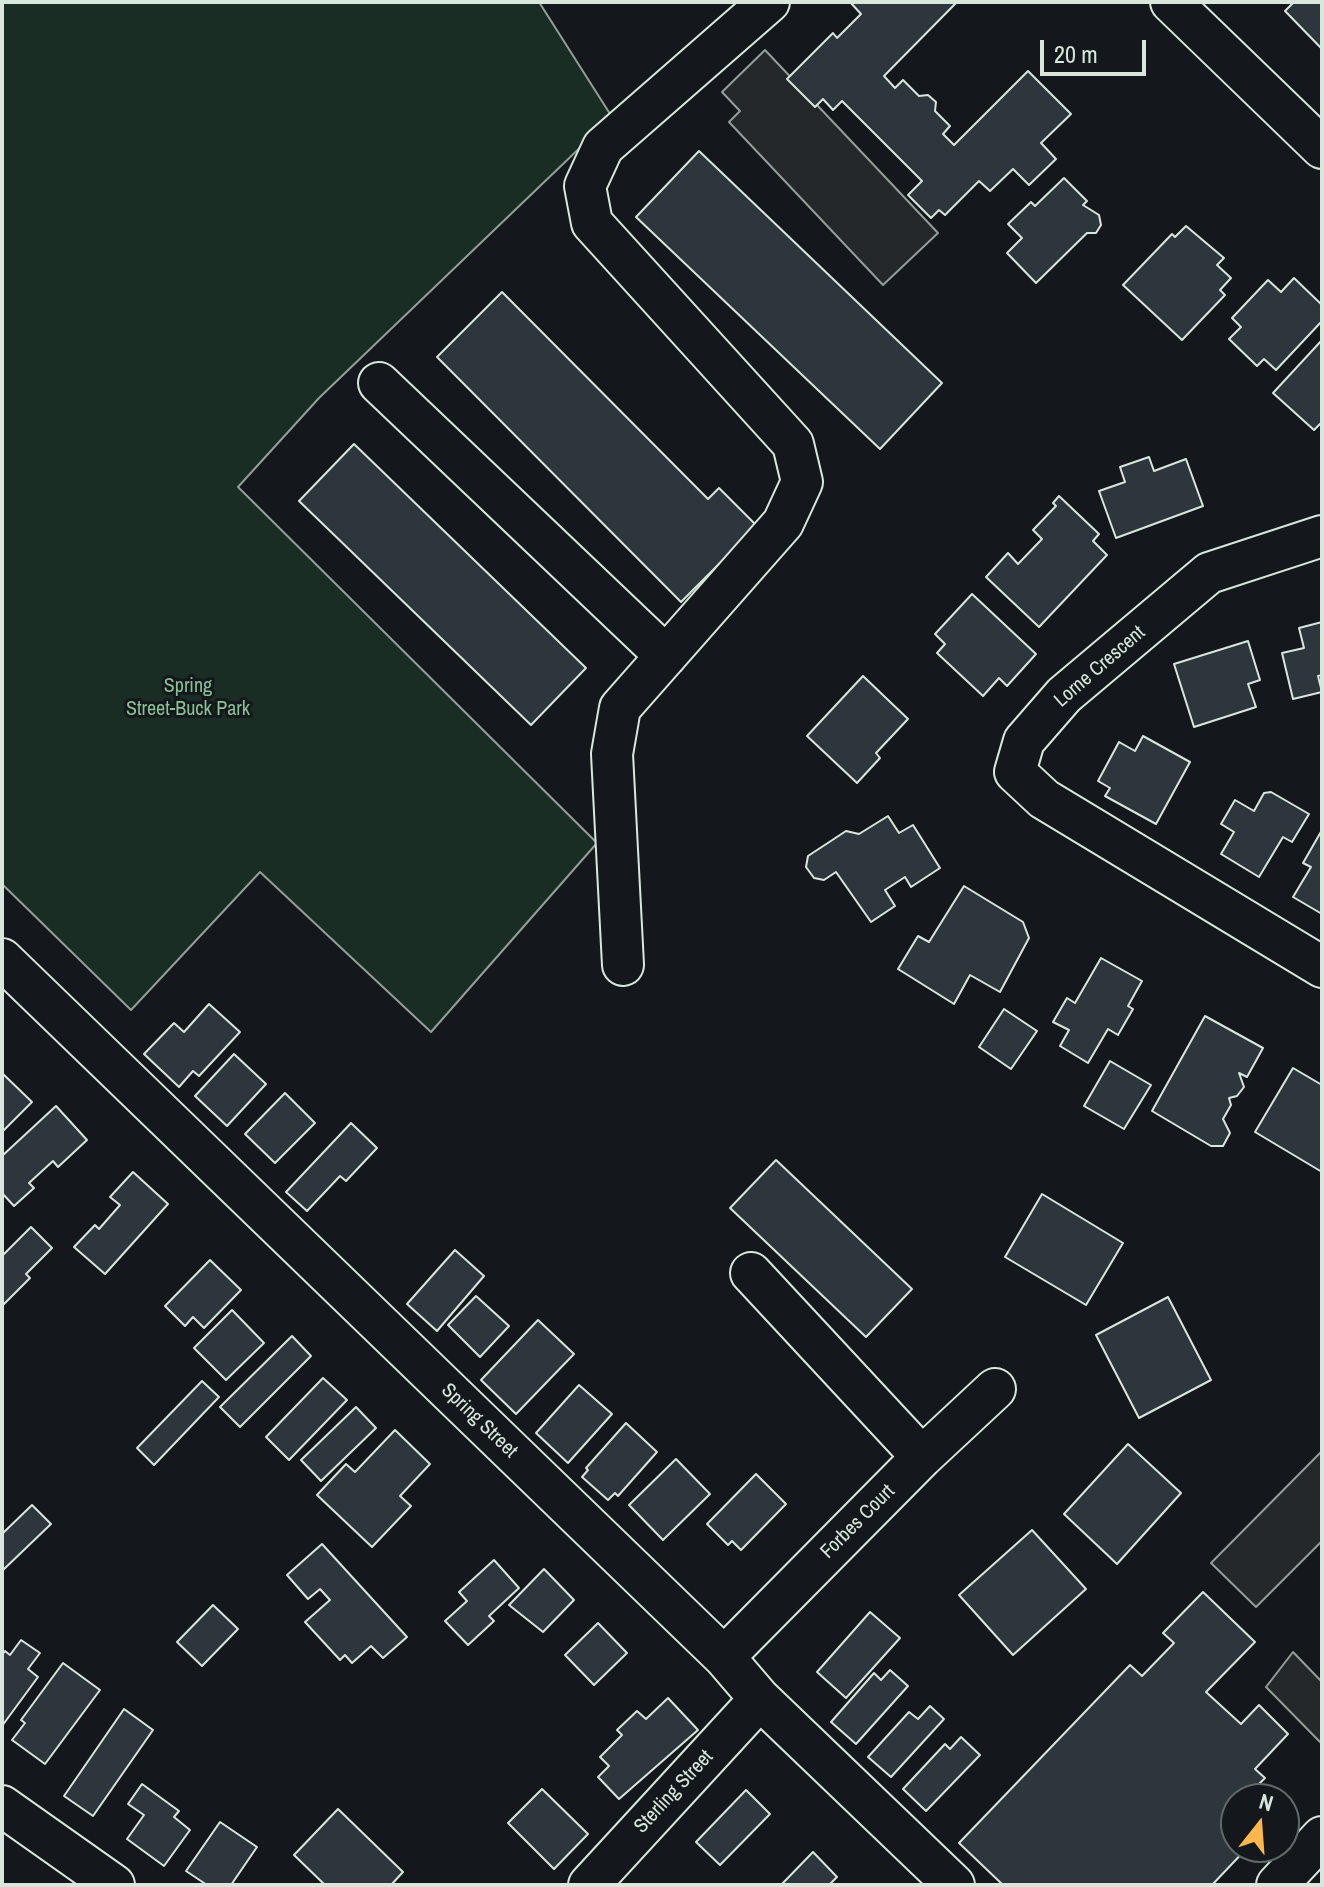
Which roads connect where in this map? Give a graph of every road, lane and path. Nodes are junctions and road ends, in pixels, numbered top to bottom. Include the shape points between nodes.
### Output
1 (769, 2) edge
2 (1171, 2) edge
3 (1322, 148) edge
4 (379, 383) dead end
5 (1322, 536) edge
6 (666, 656) junction
7 (2, 959) edge
8 (623, 965) dead end
9 (1322, 967) edge
10 (751, 1273) dead end
11 (995, 1389) dead end
12 (922, 1457) junction
13 (724, 1657) junction
14 (760, 1699) junction
15 (2, 1806) edge
16 (1322, 1837) edge
17 (114, 1885) edge
18 (589, 1885) edge
19 (954, 1885) edge
20 (1277, 1885) edge

1 - 6 street via 603,147 585,186 592,223 793,444 802,482 783,523
2 - 3 street
4 - 6 street
5 - 9 street, Lorne Crescent via 1209,573 1064,695 1024,741 1015,772 1044,799
6 - 8 street via 620,708 612,754
7 - 13 street, Spring Street
10 - 12 street
11 - 12 street, Forbes Court
12 - 13 street, Forbes Court
13 - 14 street, Spring Street
14 - 18 street, Sterling Street
14 - 19 street, Spring Street
15 - 17 street
16 - 20 street

